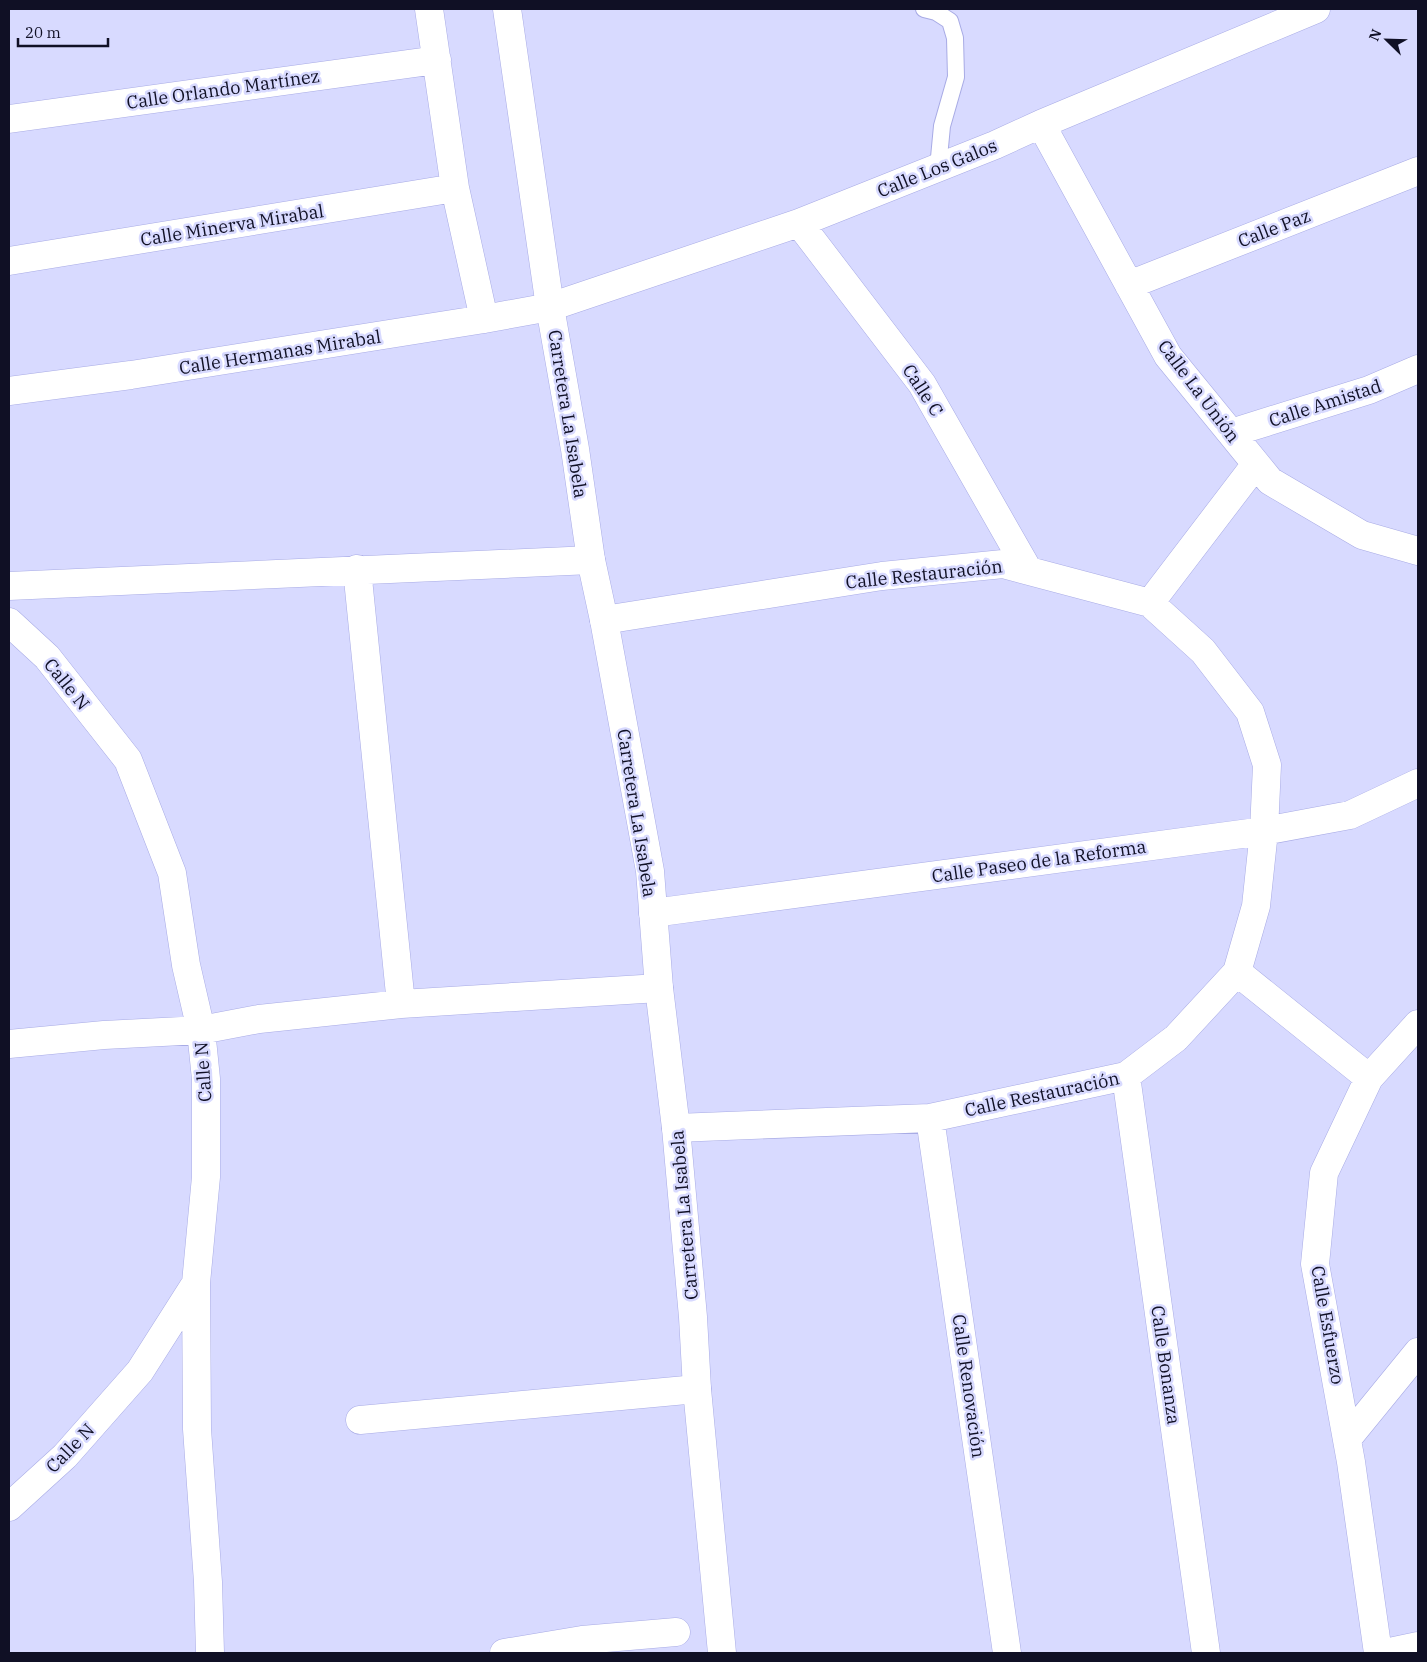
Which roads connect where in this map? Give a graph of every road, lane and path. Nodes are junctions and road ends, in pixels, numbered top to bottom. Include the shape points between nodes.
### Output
1 (429, 9) edge
2 (507, 9) edge
3 (924, 9) edge
4 (1316, 9) edge
5 (436, 60) junction
6 (9, 119) edge
7 (1041, 124) junction
8 (938, 168) junction
9 (1418, 171) edge
10 (455, 188) junction
11 (799, 223) junction
12 (9, 260) edge
13 (1129, 285) junction
14 (550, 307) junction
15 (484, 319) junction
16 (1418, 369) edge
17 (9, 391) edge
18 (1231, 433) junction
19 (1256, 464) junction
20 (1418, 551) edge
21 (591, 560) junction
22 (357, 569) junction
23 (1028, 570) junction
24 (9, 586) edge
25 (1150, 603) junction
26 (604, 620) junction
27 (9, 622) edge
28 (1418, 783) edge
29 (1264, 831) junction
30 (652, 913) junction
31 (1237, 972) junction
32 (659, 988) junction
33 (401, 1004) junction
34 (1418, 1024) edge
35 (201, 1030) junction
36 (9, 1044) edge
37 (1126, 1076) junction
38 (1369, 1078) junction
39 (930, 1118) junction
40 (676, 1128) junction
41 (196, 1283) junction
42 (1418, 1352) edge
43 (697, 1389) junction
44 (360, 1420) dead end
45 (1347, 1439) junction
46 (9, 1507) edge
47 (676, 1632) dead end
48 (1418, 1646) edge
49 (210, 1653) edge
50 (504, 1653) edge
51 (722, 1653) edge
52 (1007, 1653) edge
53 (1206, 1653) edge
54 (1378, 1653) edge
55 (1385, 1653) edge

1 - 5 street
2 - 14 street, Carretera La Isabela
3 - 8 lane via 950,21 955,38 956,77 942,126
4 - 7 street, Calle Los Galos
5 - 6 street, Calle Orlando Martínez
5 - 10 street
7 - 8 street, Calle Los Galos
7 - 13 street, Calle La Unión
8 - 11 street, Calle Los Galos
9 - 13 street, Calle Paz
10 - 12 street, Calle Minerva Mirabal
10 - 15 street
11 - 14 street, Calle Los Galos
11 - 23 street, Calle C via 922,384
13 - 18 street, Calle La Unión via 1168,356
14 - 15 street, Calle Hermanas Mirabal
14 - 21 street, Carretera La Isabela
15 - 17 street, Calle Hermanas Mirabal
16 - 18 street, Calle Amistad via 1369,390
18 - 19 street, Calle La Unión
19 - 20 street, Calle La Unión via 1270,481 1362,535
19 - 25 street
21 - 22 street
21 - 26 street, Carretera La Isabela
22 - 24 street
22 - 33 street
23 - 25 street, Calle Restauración
23 - 26 street, Calle Restauración via 1003,564 882,576
25 - 29 street, Calle Restauración via 1203,652 1250,712 1267,765
26 - 30 street, Carretera La Isabela via 650,871
27 - 35 street, Calle N via 47,657 128,760 172,873 186,965
28 - 29 street, Calle Paseo de la Reforma via 1350,815
29 - 30 street, Calle Paseo de la Reforma
29 - 31 street, Calle Restauración via 1256,906
30 - 32 street, Carretera La Isabela
31 - 37 street, Calle Restauración via 1176,1038
31 - 38 street
32 - 33 street
32 - 40 street, Carretera La Isabela
33 - 35 street via 259,1019
34 - 38 street, Calle Esfuerzo
35 - 36 street
35 - 41 street, Calle N via 206,1079 206,1178
37 - 39 street, Calle Restauración
37 - 53 street, Calle Bonanza
38 - 45 street, Calle Esfuerzo via 1324,1173 1315,1264
39 - 40 street, Calle Restauración
39 - 52 street, Calle Renovación
40 - 43 street, Carretera La Isabela
41 - 46 street, Calle N via 140,1371 65,1456
41 - 49 street via 197,1429
42 - 45 street
43 - 44 street
43 - 51 street, Carretera La Isabela
45 - 54 street, Calle Esfuerzo
47 - 50 street via 582,1640
48 - 55 street

